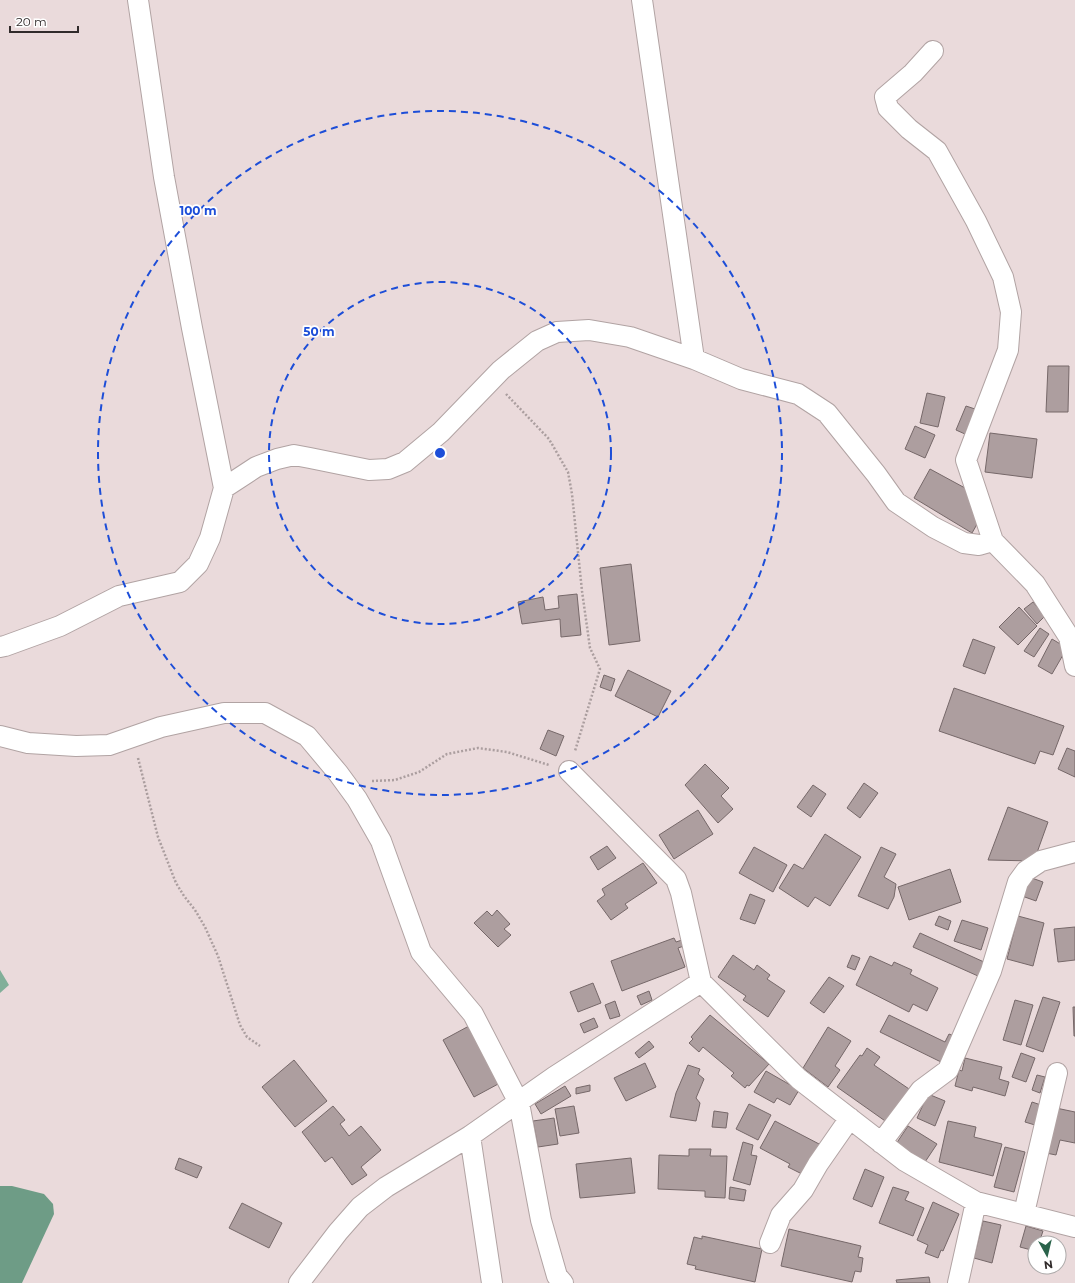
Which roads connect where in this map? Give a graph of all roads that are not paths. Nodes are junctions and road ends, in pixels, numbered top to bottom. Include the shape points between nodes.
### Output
1 (138, 0) edge
2 (642, 0) edge
3 (933, 51) dead end
4 (694, 359) junction
5 (224, 488) junction
6 (993, 541) junction
7 (0, 647) edge
8 (1075, 666) edge
9 (0, 736) edge
10 (569, 771) road end
11 (1075, 852) edge
12 (701, 982) junction
13 (1057, 1073) dead end
14 (519, 1103) junction
15 (850, 1118) junction
16 (470, 1136) junction
17 (881, 1143) junction
18 (976, 1202) junction
19 (1024, 1213) junction
20 (1075, 1226) edge
21 (770, 1243) dead end
22 (299, 1283) edge
23 (492, 1283) edge
24 (563, 1283) edge
25 (958, 1283) edge

1 - 5 street via 164,177
2 - 4 street
3 - 6 street via 913,73 885,97 888,108 937,151 976,221 1003,277 1010,305 1008,350 966,460
4 - 5 street via 630,337 588,330 557,332 537,341 502,370 441,432 405,462 388,469 369,470 294,455 256,467
4 - 6 street via 741,379 798,394 827,413 896,502 933,528 964,543 979,545
5 - 7 street via 210,538 198,564 180,582 119,596 60,626
6 - 8 street via 1035,584 1070,637
9 - 14 street via 28,743 109,745 161,727 224,713 265,713 307,736 357,799 381,841 421,952 473,1014
10 - 12 street via 676,879
11 - 17 street via 1041,862 1026,871 1018,882 991,971 948,1070 921,1090
12 - 14 street via 554,1077
12 - 15 street via 800,1079
13 - 19 street
14 - 16 street
14 - 24 street via 541,1220 557,1276
15 - 17 street
15 - 21 street via 803,1190 781,1215
16 - 22 street via 386,1187 360,1207
16 - 23 street
17 - 18 street via 905,1161
18 - 19 street
18 - 25 street
19 - 20 street

